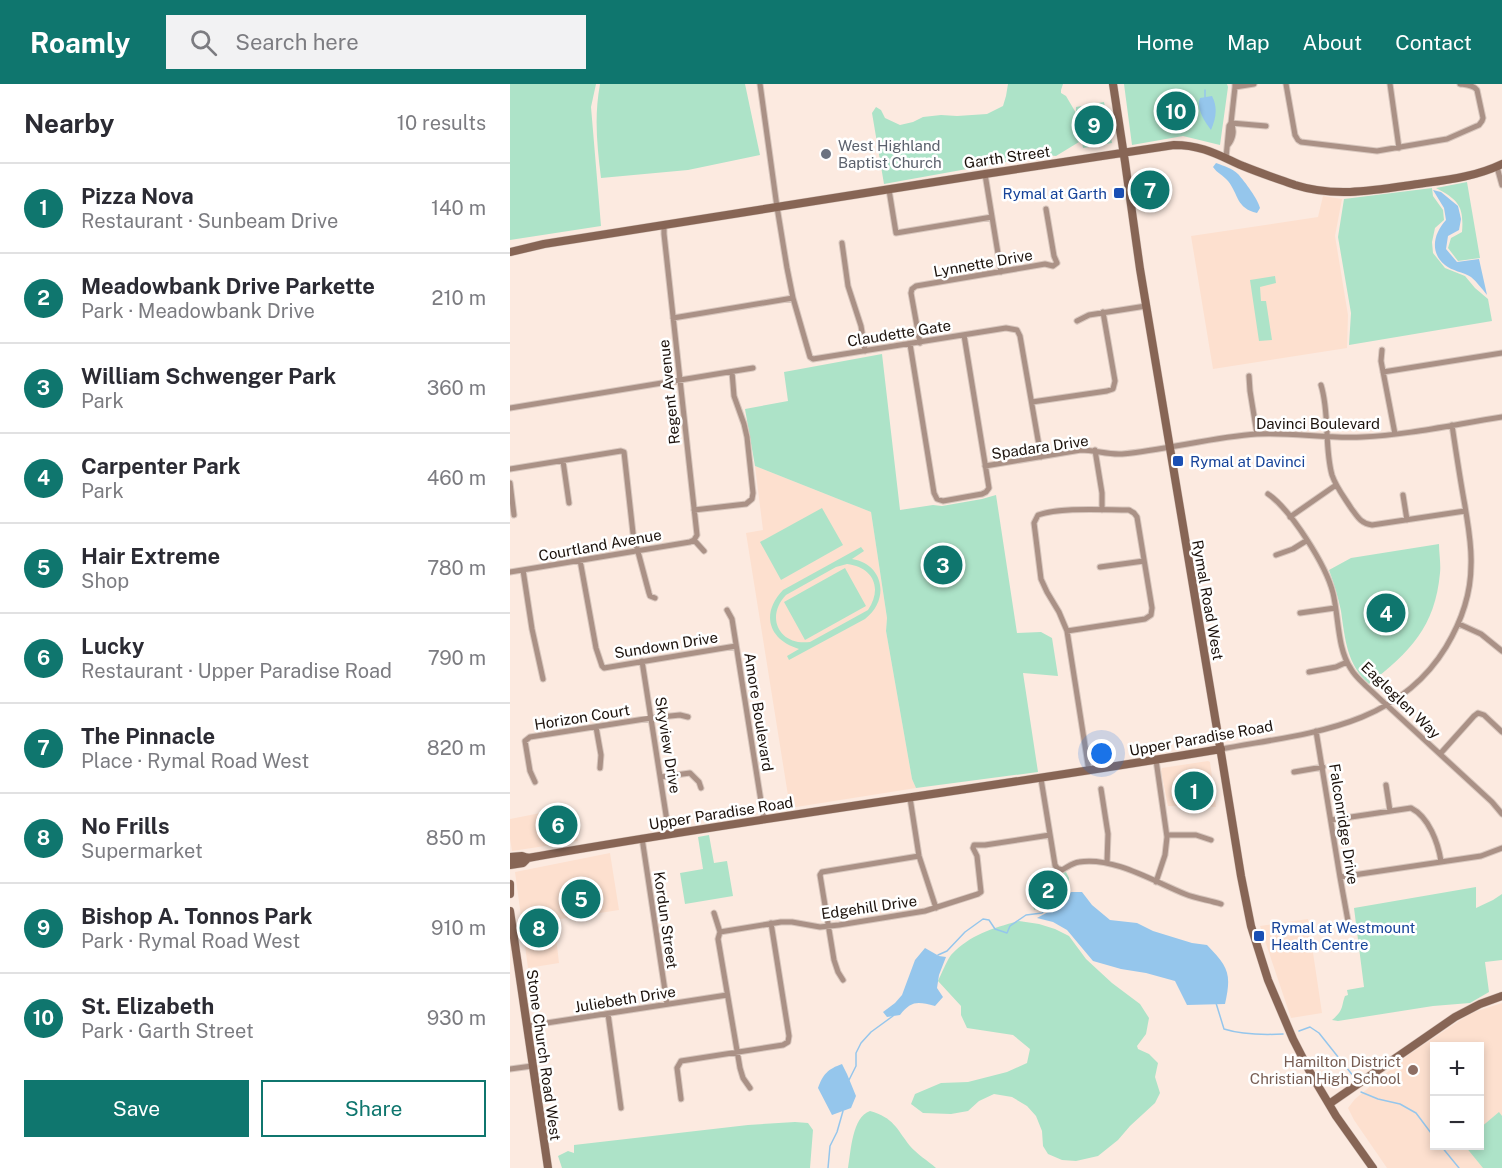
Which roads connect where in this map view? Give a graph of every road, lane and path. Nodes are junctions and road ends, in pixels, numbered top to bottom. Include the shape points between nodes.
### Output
1 (760, 84) edge
2 (1113, 84) edge
3 (1254, 84) edge
4 (1286, 84) edge
5 (1390, 84) edge
6 (1460, 84) edge
7 (1235, 86) edge
8 (1231, 123) junction
9 (1266, 126) dead end
10 (1399, 148) junction
11 (1124, 152) junction
12 (1226, 158) junction
13 (1499, 166) edge
14 (985, 174) junction
15 (1502, 185) edge
16 (889, 190) junction
17 (777, 207) junction
18 (1046, 209) dead end
19 (992, 217) junction
20 (664, 226) junction
21 (842, 243) dead end
22 (510, 252) edge
23 (1001, 272) junction
24 (793, 298) junction
25 (1146, 306) junction
26 (1103, 312) junction
27 (673, 318) junction
28 (1077, 321) dead end
29 (964, 335) junction
30 (920, 343) junction
31 (910, 344) junction
32 (1382, 350) dead end
33 (865, 351) junction
34 (1502, 353) edge
35 (753, 368) dead end
36 (732, 372) junction
37 (1383, 372) junction
38 (1249, 376) dead end
39 (680, 380) junction
40 (1321, 386) dead end
41 (1032, 402) junction
42 (510, 408) edge
43 (1502, 417) edge
44 (1452, 425) junction
45 (1257, 434) junction
46 (1395, 434) junction
47 (1328, 437) junction
48 (1169, 446) junction
49 (1095, 450) junction
50 (1041, 457) junction
51 (563, 461) junction
52 (985, 466) junction
53 (510, 470) edge
54 (510, 483) edge
55 (1336, 485) junction
56 (1268, 494) dead end
57 (1403, 495) dead end
58 (569, 503) dead end
59 (694, 510) junction
60 (1102, 510) junction
61 (1465, 511) junction
62 (514, 515) dead end
63 (1290, 517) junction
64 (1407, 520) junction
65 (694, 540) junction
66 (1306, 541) junction
67 (637, 551) junction
68 (704, 551) dead end
69 (1276, 555) dead end
70 (580, 560) junction
71 (1144, 561) junction
72 (1100, 567) dead end
73 (523, 570) junction
74 (510, 572) edge
75 (655, 598) dead end
76 (1335, 608) junction
77 (727, 610) dead end
78 (1300, 613) dead end
79 (1459, 624) junction
80 (1067, 631) junction
81 (736, 646) junction
82 (1502, 651) edge
83 (642, 661) junction
84 (1347, 662) junction
85 (1309, 672) dead end
86 (543, 679) dead end
87 (1388, 705) junction
88 (688, 717) dead end
89 (651, 718) junction
90 (596, 727) junction
91 (1316, 730) junction
92 (1502, 732) edge
93 (1221, 748) junction
94 (1440, 754) junction
95 (1156, 760) junction
96 (1323, 767) junction
97 (600, 768) dead end
98 (1089, 771) junction
99 (1294, 772) dead end
100 (661, 777) junction
101 (1041, 779) junction
102 (535, 782) dead end
103 (1386, 785) dead end
104 (701, 788) dead end
105 (1101, 789) dead end
106 (909, 798) junction
107 (1390, 811) junction
108 (1502, 814) edge
109 (764, 820) junction
110 (1331, 820) junction
111 (669, 834) junction
112 (1050, 835) junction
113 (1167, 835) junction
114 (642, 838) junction
115 (1211, 840) dead end
116 (1502, 848) edge
117 (919, 856) junction
118 (510, 857) edge
119 (528, 858) junction
120 (1441, 861) junction
121 (1107, 863) junction
122 (510, 865) edge
123 (1340, 877) junction
124 (1156, 882) junction
125 (510, 884) edge
126 (510, 894) edge
127 (1221, 904) dead end
128 (936, 908) junction
129 (510, 911) edge
130 (714, 913) dead end
131 (1348, 921) dead end
132 (771, 923) junction
133 (828, 926) junction
134 (720, 932) junction
135 (843, 980) dead end
136 (727, 995) junction
137 (1502, 996) edge
138 (666, 1004) junction
139 (608, 1014) junction
140 (527, 1026) junction
141 (737, 1052) junction
142 (532, 1066) junction
143 (510, 1069) edge
144 (750, 1089) dead end
145 (681, 1099) dead end
146 (1329, 1104) junction
147 (621, 1108) dead end
148 (548, 1168) edge
149 (1373, 1168) edge

1 - 17 street, Claudette Gate
2 - 11 main road, Rymal Road West
3 - 7 street
4 - 10 street via 1295,135 1301,142 1377,152
5 - 10 street
6 - 10 street via 1478,90 1483,118 1479,125 1447,139
7 - 8 street
8 - 9 street
8 - 12 street via 1232,140
11 - 12 main road, Garth Street via 1183,145
11 - 14 main road, Garth Street
11 - 25 main road, Rymal Road West
12 - 13 main road, Garth Street via 1298,185 1348,193 1455,179
13 - 15 street
14 - 16 main road, Garth Street
14 - 19 street
16 - 17 main road, Garth Street
16 - 19 street via 896,233
17 - 20 main road, Garth Street
17 - 24 street, Claudette Gate
18 - 23 street, Lynnette Drive via 1056,263
19 - 23 street
20 - 22 main road, Garth Street
20 - 27 street, Regent Avenue
21 - 33 street via 848,286
23 - 30 street, Lynnette Drive via 912,289
24 - 27 street
24 - 33 street, Claudette Gate via 812,359
25 - 26 street
25 - 48 main road, Rymal Road West
26 - 28 street
26 - 41 street via 1115,381 1113,389
27 - 39 street, Regent Avenue
29 - 30 street, Claudette Gate
29 - 41 street, Claudette Gate via 1006,328 1017,330
29 - 52 street
30 - 31 street, Claudette Gate
31 - 33 street, Claudette Gate
31 - 52 street via 937,499 986,492 989,488
32 - 37 street
34 - 37 street
35 - 36 street
36 - 39 street
36 - 59 street via 734,396 747,437 752,499 746,504
37 - 46 street
38 - 45 street
39 - 42 street
39 - 59 street, Regent Avenue
40 - 47 street
41 - 50 street, Claudette Gate
43 - 44 street, Davinci Boulevard
44 - 46 street, Davinci Boulevard
44 - 61 street, Upper Paradise Road
45 - 47 street, Davinci Boulevard
45 - 48 street, Davinci Boulevard
46 - 47 street, Davinci Boulevard
47 - 55 street
48 - 49 street, Spadara Drive via 1119,454
48 - 93 main road, Rymal Road West
49 - 50 street, Spadara Drive
49 - 60 street
50 - 52 street, Spadara Drive
51 - 53 street
51 - 58 street
51 - 67 street via 624,452
54 - 62 street
55 - 63 street
55 - 64 street via 1363,522 1372,525
56 - 63 street, Eagleglen Way
57 - 64 street
59 - 65 street, Regent Avenue
60 - 71 street via 1134,513
60 - 80 street via 1045,513 1038,515 1034,523 1041,579
61 - 64 street
61 - 79 street, Upper Paradise Road via 1471,576
63 - 66 street, Eagleglen Way
65 - 67 street, Courtland Avenue
65 - 68 street
66 - 69 street
66 - 76 street, Eagleglen Way via 1326,573
67 - 70 street, Courtland Avenue
67 - 75 street via 650,596
70 - 73 street, Courtland Avenue
70 - 83 street, Sundown Drive via 602,666
71 - 72 street
71 - 80 street via 1152,608 1148,617
73 - 74 street, Courtland Avenue
73 - 86 street
76 - 78 street
76 - 84 street, Eagleglen Way
77 - 81 street, Amore Boulevard
79 - 82 street via 1481,634
79 - 87 street, Upper Paradise Road via 1431,668
80 - 98 street
81 - 83 street, Sundown Drive
81 - 109 street, Amore Boulevard
83 - 89 street, Skyview Drive
84 - 85 street
84 - 87 street, Eagleglen Way
87 - 91 street, Upper Paradise Road via 1352,721
87 - 94 street, Eagleglen Way
88 - 89 street, Horizon Court
89 - 90 street, Horizon Court
89 - 100 street, Skyview Drive
90 - 97 street via 602,755
90 - 102 street, Horizon Court via 526,739
91 - 93 street, Upper Paradise Road
91 - 96 street, Falconridge Drive
92 - 94 street via 1478,713
93 - 95 main road, Upper Paradise Road
93 - 146 main road, Rymal Road West via 1256,942 1293,1039
94 - 108 street, Eagleglen Way
95 - 98 main road, Upper Paradise Road
95 - 113 street
96 - 99 street
96 - 110 street, Falconridge Drive
98 - 101 main road, Upper Paradise Road
100 - 104 street via 690,773
100 - 111 street, Skyview Drive
101 - 106 main road, Upper Paradise Road
101 - 112 street
103 - 107 street
105 - 121 street via 1108,834
106 - 109 main road, Upper Paradise Road
106 - 117 street
107 - 110 street
107 - 120 street via 1417,811 1433,835
109 - 111 main road, Upper Paradise Road
110 - 123 street, Falconridge Drive
111 - 114 main road, Upper Paradise Road
112 - 121 street via 1059,869 1084,861
112 - 128 street, Edgehill Drive via 974,845 981,892
113 - 115 street via 1196,835
113 - 124 street via 1166,855
114 - 119 main road, Upper Paradise Road
114 - 138 street, Kordun Street
116 - 120 street via 1481,856
117 - 128 street
117 - 133 street via 822,872
118 - 119 main road, Upper Paradise Road
119 - 122 main road, Upper Paradise Road
120 - 123 street
121 - 124 street
123 - 131 street, Falconridge Drive
124 - 127 street
125 - 126 main road
128 - 133 street, Edgehill Drive
129 - 140 main road, Stone Church Road West
130 - 134 street
132 - 133 street, Edgehill Drive
132 - 134 street, Edgehill Drive
132 - 141 street via 788,1042
133 - 135 street via 834,960
134 - 136 street
136 - 138 street, Juliebeth Drive
136 - 141 street
137 - 146 main road via 1455,1017
138 - 139 street, Juliebeth Drive
139 - 140 street, Juliebeth Drive
139 - 147 street
140 - 142 main road, Stone Church Road West
141 - 144 street via 741,1074
141 - 145 street via 679,1063
142 - 143 street
142 - 148 main road, Stone Church Road West
146 - 149 main road, Rymal Road West

